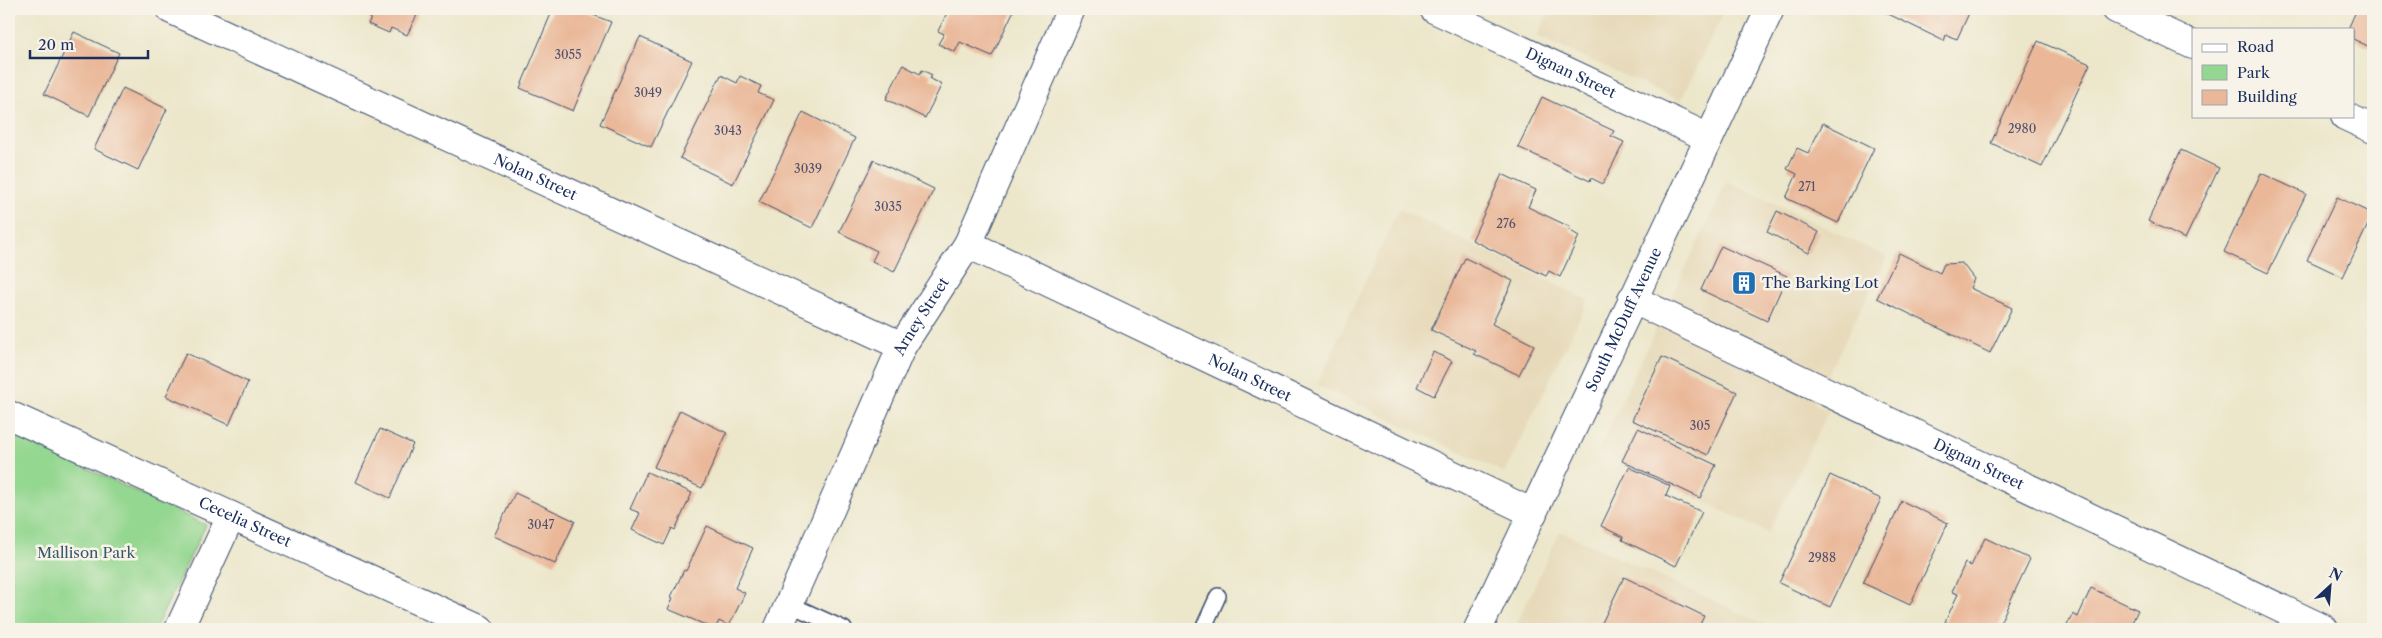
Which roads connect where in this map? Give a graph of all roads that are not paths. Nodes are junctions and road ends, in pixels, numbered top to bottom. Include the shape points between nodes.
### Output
1 (170, 9) edge
2 (1071, 9) edge
3 (1434, 9) edge
4 (1770, 9) edge
5 (2116, 9) edge
6 (2192, 45) edge
7 (2350, 118) edge
8 (2373, 129) edge
9 (1709, 138) junction
10 (968, 244) junction
11 (1632, 299) junction
12 (902, 346) junction
13 (9, 415) edge
14 (1532, 513) junction
15 (231, 516) junction
16 (1218, 596) dead end
17 (790, 604) junction
18 (180, 629) edge
19 (480, 629) edge
20 (778, 629) edge
21 (844, 629) edge
22 (1203, 629) edge
23 (1478, 629) edge
24 (2324, 629) edge

1 - 12 street, Nolan Street
2 - 10 street, Arney Street
3 - 9 street, Dignan Street
4 - 9 street, South McDuff Avenue
5 - 6 street
7 - 8 street
9 - 11 street, South McDuff Avenue
10 - 12 street, Arney Street
10 - 14 street, Nolan Street
11 - 14 street, South McDuff Avenue
11 - 24 street, Dignan Street
12 - 17 street, Arney Street
13 - 15 street, Cecelia Street
14 - 23 street, South McDuff Avenue
15 - 18 street
15 - 19 street, Cecelia Street
16 - 22 lane
17 - 20 street, Arney Street
17 - 21 lane

